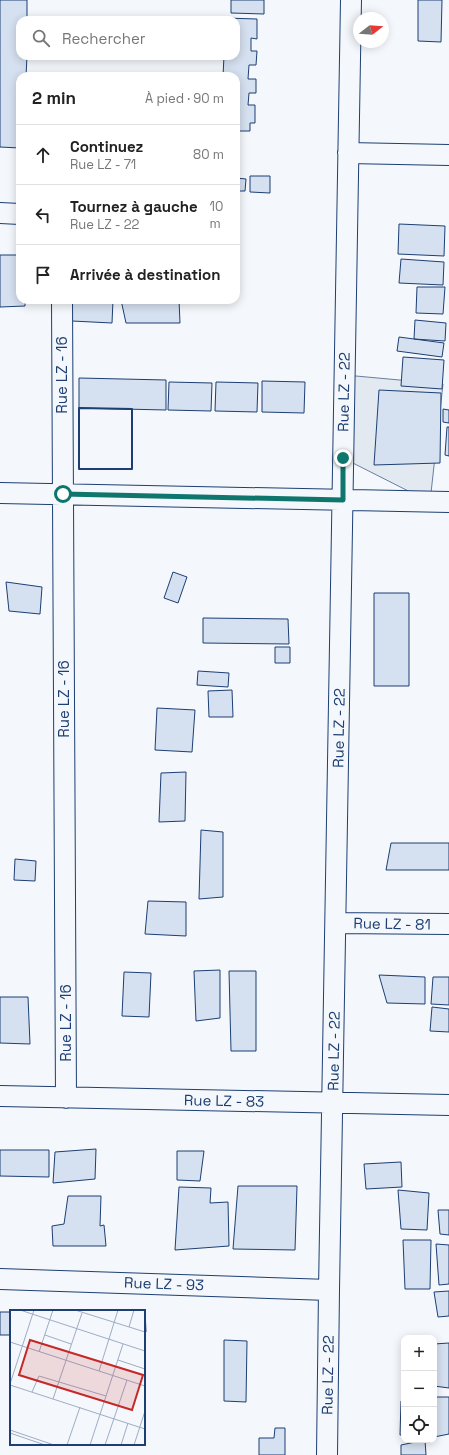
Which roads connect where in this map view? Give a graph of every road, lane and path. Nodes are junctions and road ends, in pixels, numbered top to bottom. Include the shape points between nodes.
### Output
1 (351, 0) edge
2 (348, 153) junction
3 (449, 155) edge
4 (0, 214) edge
5 (16, 214) edge
6 (62, 304) edge
7 (0, 493) edge
8 (63, 494) junction
9 (343, 500) junction
10 (449, 502) edge
11 (336, 923) junction
12 (449, 924) edge
13 (0, 1096) edge
14 (66, 1098) junction
15 (333, 1104) junction
16 (449, 1105) edge
17 (0, 1279) edge
18 (328, 1290) junction
19 (327, 1455) edge

1 - 2 street, Rue LZ - 22
2 - 3 street
2 - 9 street, Rue LZ - 22
4 - 5 street
6 - 8 street, Rue LZ - 16
7 - 8 street
8 - 9 street
8 - 14 street, Rue LZ - 16
9 - 10 street
9 - 11 street, Rue LZ - 22
11 - 12 street, Rue LZ - 81
11 - 15 street, Rue LZ - 22
13 - 14 street, Rue LZ - 83
14 - 15 street, Rue LZ - 83
15 - 16 street, Rue LZ - 83
15 - 18 street, Rue LZ - 22
17 - 18 street, Rue LZ - 93
18 - 19 street, Rue LZ - 22

